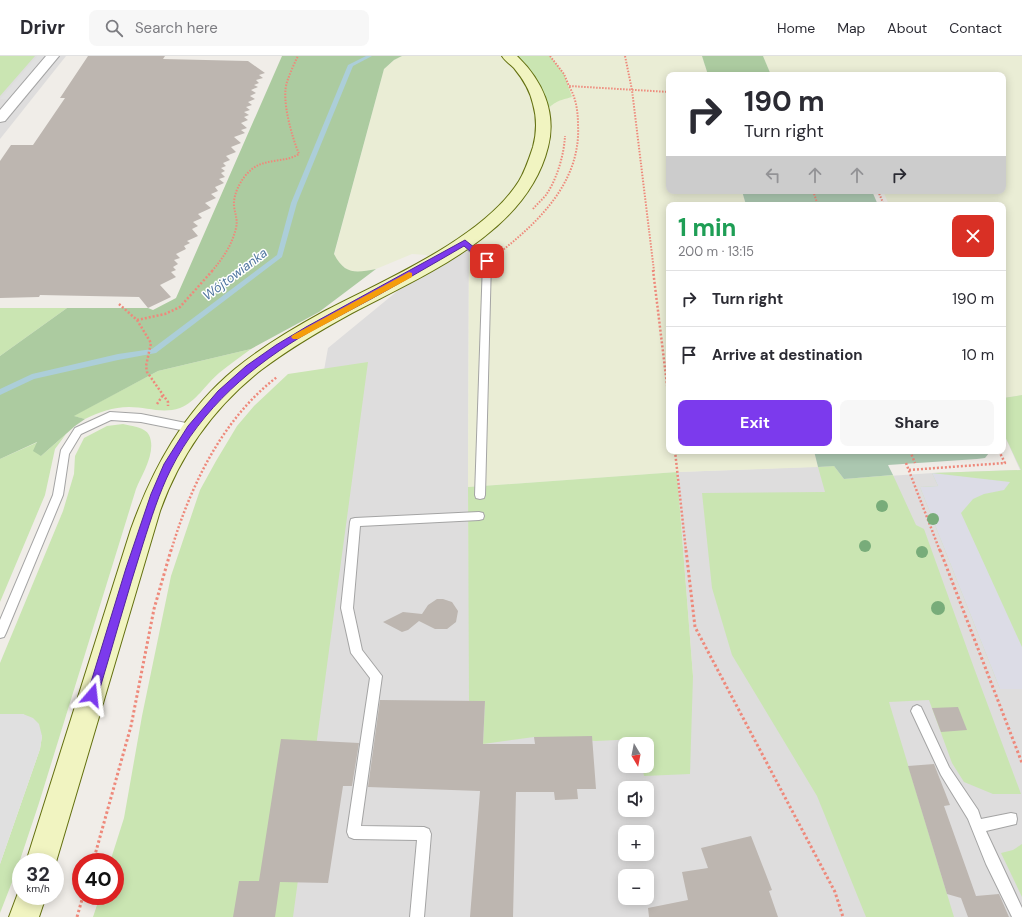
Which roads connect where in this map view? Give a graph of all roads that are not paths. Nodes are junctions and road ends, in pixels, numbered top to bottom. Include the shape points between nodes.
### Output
1 (53, 56) edge
2 (509, 56) edge
3 (0, 118) edge
4 (465, 243) junction
5 (191, 428) junction
6 (480, 495) dead end
7 (479, 516) dead end
8 (0, 633) edge
9 (917, 711) dead end
10 (1011, 819) dead end
11 (978, 826) junction
12 (44, 853) edge
13 (28, 905) edge
14 (24, 917) edge
15 (417, 917) edge
16 (1019, 917) edge

1 - 3 street
2 - 4 street via 520,65 541,102 545,127 540,156 522,190 507,208
4 - 5 street via 279,347 248,368 221,393
4 - 6 lane via 487,261
5 - 8 lane via 141,418 110,416 78,431 64,454 58,495
5 - 12 street via 155,494
7 - 15 lane via 356,522 347,608 357,653 376,676 354,832 424,834
9 - 11 lane via 945,771
10 - 11 lane
11 - 16 lane
13 - 14 street

